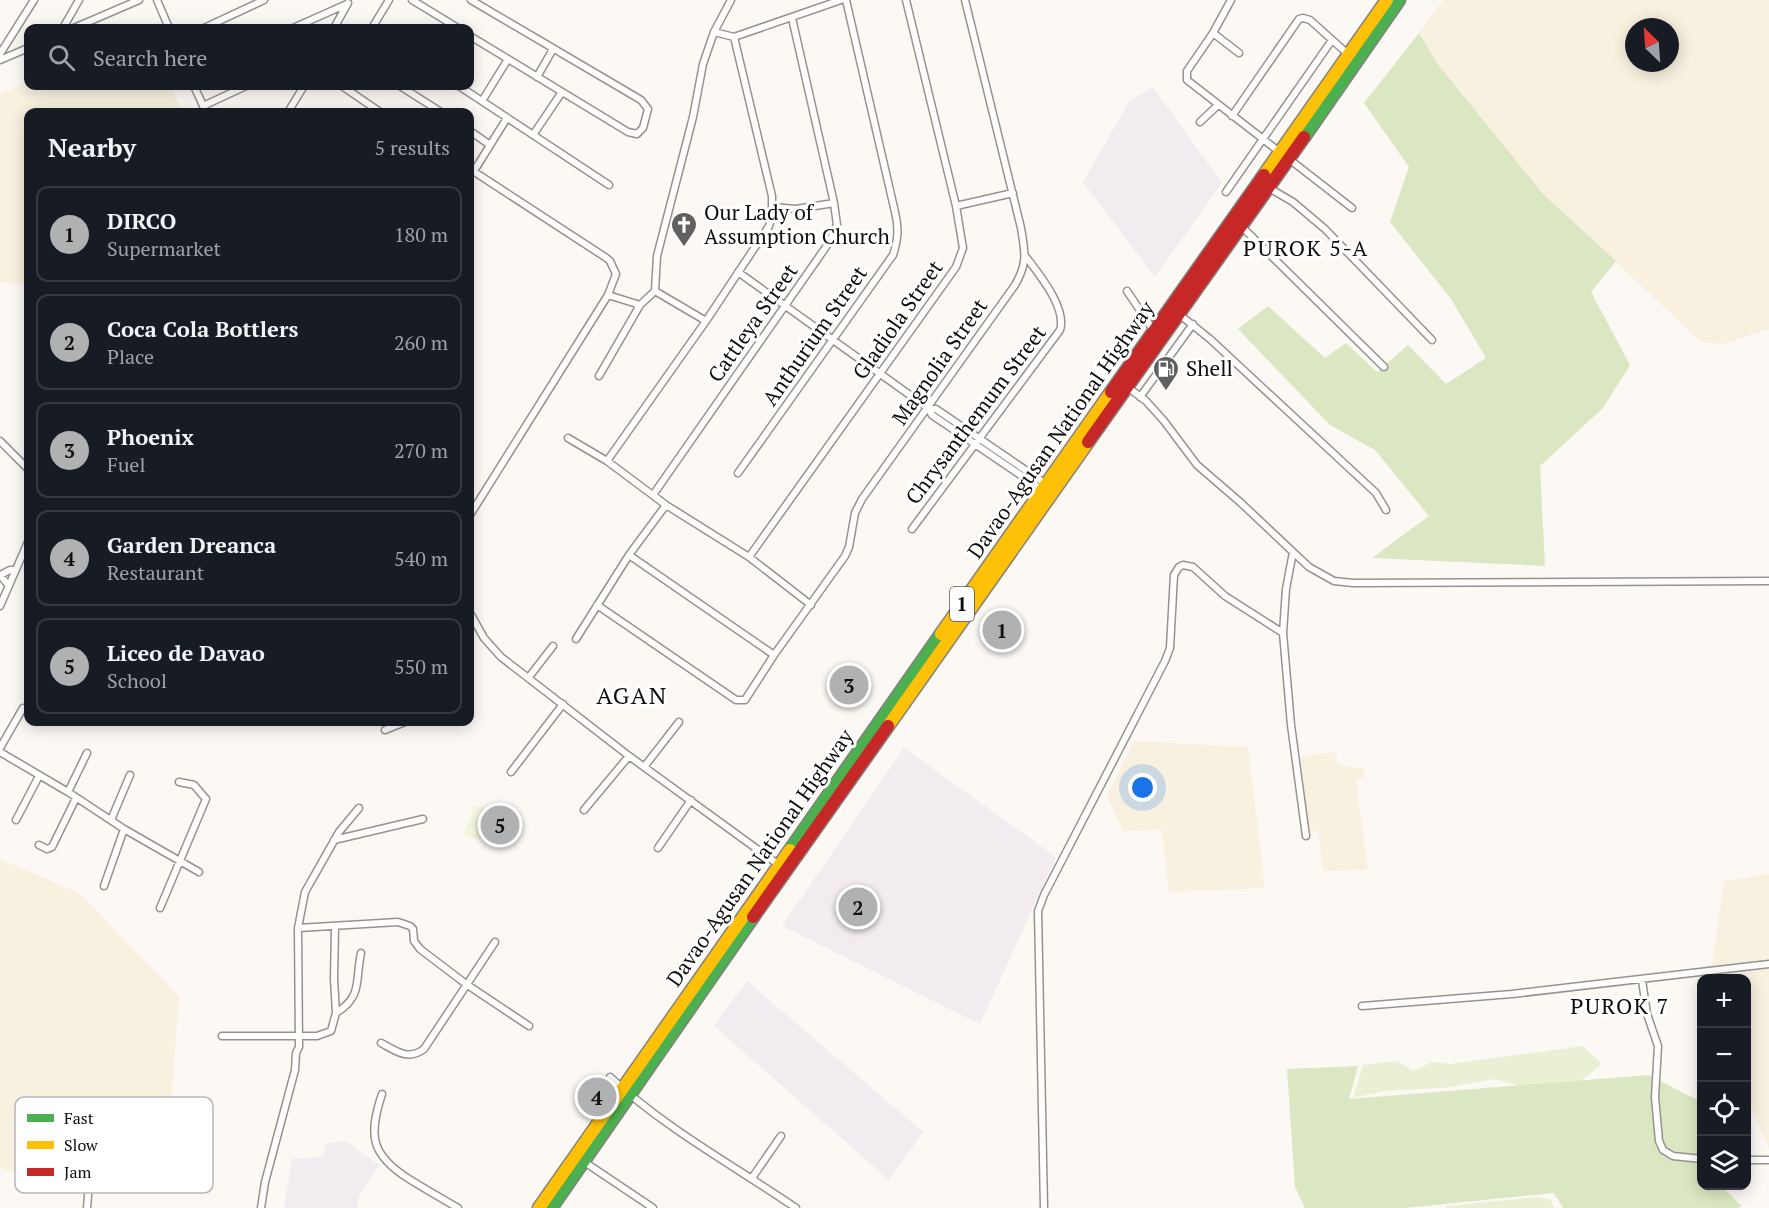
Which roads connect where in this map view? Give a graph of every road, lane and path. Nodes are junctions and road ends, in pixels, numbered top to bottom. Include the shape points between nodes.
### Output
1 (34, 0) edge
2 (79, 0) edge
3 (139, 0) edge
4 (157, 0) edge
5 (264, 0) edge
6 (389, 0) edge
7 (411, 0) edge
8 (471, 0) edge
9 (731, 0) edge
10 (841, 0) edge
11 (846, 0) edge
12 (906, 0) edge
13 (965, 0) edge
14 (1231, 0) edge
15 (1387, 0) edge
16 (1399, 0) edge
17 (348, 2) edge
18 (792, 18) junction
19 (65, 24) edge
20 (83, 24) edge
21 (167, 24) edge
22 (213, 24) edge
23 (301, 24) edge
24 (336, 24) edge
25 (374, 24) edge
26 (451, 24) edge
27 (714, 32) junction
28 (1213, 33) junction
29 (734, 37) junction
30 (474, 38) edge
31 (1332, 40) junction
32 (553, 49) junction
33 (24, 50) edge
34 (1239, 53) dead end
35 (0, 54) edge
36 (1349, 55) junction
37 (508, 59) junction
38 (0, 60) edge
39 (537, 77) junction
40 (196, 90) edge
41 (239, 90) edge
42 (302, 90) edge
43 (348, 90) edge
44 (406, 90) edge
45 (465, 90) edge
46 (562, 92) junction
47 (482, 101) junction
48 (1218, 105) junction
49 (205, 108) edge
50 (207, 108) edge
51 (290, 108) edge
52 (374, 108) edge
53 (435, 108) edge
54 (1232, 116) junction
55 (507, 117) junction
56 (1200, 122) dead end
57 (474, 134) edge
58 (533, 135) junction
59 (1263, 140) junction
60 (490, 145) junction
61 (1284, 156) junction
62 (474, 167) edge
63 (474, 171) edge
64 (609, 185) dead end
65 (1268, 187) junction
66 (1226, 192) dead end
67 (1013, 193) junction
68 (834, 204) junction
69 (956, 206) junction
70 (773, 207) junction
71 (1352, 208) dead end
72 (1242, 227) junction
73 (1026, 257) junction
74 (738, 272) junction
75 (655, 291) junction
76 (1127, 291) dead end
77 (608, 294) junction
78 (640, 304) junction
79 (784, 307) junction
80 (1180, 315) junction
81 (706, 321) junction
82 (1192, 324) junction
83 (1154, 332) junction
84 (833, 339) junction
85 (1432, 340) dead end
86 (1384, 367) dead end
87 (880, 373) junction
88 (599, 376) dead end
89 (1123, 384) junction
90 (1140, 397) junction
91 (928, 408) junction
92 (979, 437) junction
93 (568, 438) dead end
94 (0, 441) edge
95 (974, 444) junction
96 (607, 461) junction
97 (24, 465) edge
98 (738, 473) dead end
99 (1048, 489) junction
100 (653, 495) junction
101 (666, 505) junction
102 (474, 509) edge
103 (1386, 510) dead end
104 (912, 529) dead end
105 (24, 551) edge
106 (1293, 552) junction
107 (629, 555) junction
108 (748, 557) junction
109 (15, 570) junction
110 (1769, 581) edge
111 (9, 586) junction
112 (597, 605) junction
113 (811, 605) junction
114 (0, 606) edge
115 (474, 620) edge
116 (1283, 633) junction
117 (576, 639) dead end
118 (553, 646) dead end
119 (774, 655) junction
120 (529, 678) junction
121 (563, 704) junction
122 (24, 708) dead end
123 (679, 722) dead end
124 (395, 726) edge
125 (385, 730) dead end
126 (0, 748) edge
127 (0, 752) edge
128 (87, 753) dead end
129 (629, 756) junction
130 (644, 766) junction
131 (511, 772) dead end
132 (129, 775) dead end
133 (39, 776) junction
134 (179, 782) dead end
135 (68, 792) junction
136 (76, 798) junction
137 (691, 800) junction
138 (358, 808) dead end
139 (584, 810) dead end
140 (423, 819) dead end
141 (16, 820) dead end
142 (111, 820) junction
143 (124, 830) junction
144 (1306, 836) dead end
145 (334, 840) junction
146 (39, 845) dead end
147 (658, 848) dead end
148 (180, 862) junction
149 (782, 868) junction
150 (199, 873) dead end
151 (104, 886) dead end
152 (160, 908) dead end
153 (335, 927) junction
154 (298, 928) junction
155 (495, 942) dead end
156 (361, 953) dead end
157 (1769, 964) edge
158 (1642, 980) junction
159 (465, 984) junction
160 (1362, 1006) dead end
161 (336, 1013) junction
162 (529, 1026) dead end
163 (298, 1035) junction
164 (222, 1036) dead end
165 (381, 1043) dead end
166 (610, 1077) dead end
167 (625, 1091) junction
168 (382, 1094) dead end
169 (781, 1136) dead end
170 (1697, 1159) edge
171 (1751, 1160) edge
172 (1769, 1160) edge
173 (583, 1161) junction
174 (752, 1178) junction
175 (88, 1193) edge
176 (87, 1208) edge
177 (261, 1208) edge
178 (458, 1208) edge
179 (539, 1208) edge
180 (551, 1208) edge
181 (653, 1208) edge
182 (796, 1208) edge
183 (1044, 1208) edge

1 - 35 street
2 - 19 street
3 - 20 street
4 - 21 street
5 - 22 street
6 - 25 street
7 - 26 street
8 - 32 street
9 - 27 street
10 - 18 street
11 - 84 street, Anthurium Street via 896,212 898,236 893,255
12 - 69 street, Gladiola Street
13 - 67 street
14 - 28 street
15 - 36 highway, Davao-Agusan National Highway / 1
16 - 61 highway, Davao-Agusan National Highway / 1
17 - 23 street
17 - 24 street
18 - 29 street
18 - 68 street, Cattleya Street
27 - 29 street
27 - 75 street via 657,256
28 - 34 street
28 - 48 street via 1186,76
29 - 70 street
30 - 37 street
31 - 36 street
31 - 54 street via 1310,20 1299,19
31 - 59 street
32 - 39 street
32 - 46 street via 641,100 649,112 641,132 632,134
33 - 38 street
36 - 61 highway, Davao-Agusan National Highway / 1
37 - 39 street
37 - 47 street
39 - 46 street
40 - 49 street
41 - 50 street
42 - 51 street
43 - 52 street
44 - 53 street
45 - 47 street
46 - 58 street
47 - 55 street
48 - 54 street
48 - 56 street
54 - 59 street
55 - 58 street
55 - 60 street
57 - 60 street
58 - 64 street
59 - 61 street
59 - 66 street
60 - 62 street
61 - 65 highway, Davao-Agusan National Highway / 1
61 - 71 street
61 - 83 highway, Davao-Agusan National Highway / 1
63 - 77 street via 610,261 616,274
65 - 72 highway, Davao-Agusan National Highway / 1
65 - 85 street via 1325,228
67 - 69 street
67 - 73 street
68 - 70 street via 796,209
68 - 79 street, Cattleya Street via 837,225 833,236
69 - 87 street, Gladiola Street via 963,248 956,267
70 - 74 street via 768,226
72 - 80 highway, Davao-Agusan National Highway / 1
72 - 86 street
73 - 91 street, Magnolia Street via 1015,285
73 - 92 street, Chrysanthemum Street via 1058,306 1062,323
74 - 79 street
74 - 81 street
75 - 78 street
75 - 81 street
76 - 83 street
77 - 78 street
77 - 102 street
78 - 88 street
79 - 84 street
79 - 100 street, Cattleya Street
80 - 82 street
80 - 89 highway, Davao-Agusan National Highway / 1
81 - 96 street
82 - 90 street
82 - 103 street via 1376,493
83 - 89 highway, Davao-Agusan National Highway / 1
84 - 87 street
84 - 98 street, Anthurium Street
87 - 91 street
87 - 108 street, Gladiola Street
89 - 90 street
89 - 99 highway, Davao-Agusan National Highway / 1
90 - 106 street via 1197,465
91 - 92 street via 936,409
91 - 95 street via 932,415
91 - 113 street, Magnolia Street via 862,499 852,522 845,556
92 - 95 street, Chrysanthemum Street
92 - 99 street
93 - 96 street
94 - 97 street
95 - 99 street
95 - 104 street, Chrysanthemum Street
96 - 100 street
99 - 149 highway, Davao-Agusan National Highway / 1
100 - 101 street
101 - 107 street
101 - 108 street
105 - 109 street
106 - 110 street via 1322,575 1353,583
106 - 116 street
107 - 112 street
107 - 119 street
108 - 113 street
109 - 111 street
109 - 111 street via 0,575
111 - 114 street
112 - 117 street
112 - 119 street, Magnolia Street via 736,700 745,700
113 - 119 street, Magnolia Street
115 - 120 street via 493,648
116 - 144 street
116 - 183 street via 1225,596 1193,567 1183,565 1176,571 1167,654 1038,911
118 - 120 street
120 - 121 street
121 - 129 street
121 - 131 street
122 - 126 street
123 - 130 street
124 - 125 street
127 - 133 street
128 - 135 street
129 - 130 street
129 - 139 street
130 - 137 street
132 - 142 street
133 - 135 street
133 - 141 street
134 - 148 street via 194,785 206,799
135 - 136 street
136 - 142 street
136 - 146 street via 52,847
137 - 147 street
137 - 149 street
138 - 145 street
140 - 145 street
142 - 143 street
143 - 148 street
143 - 151 street
145 - 154 street via 304,892
148 - 150 street
148 - 152 street
149 - 167 highway, Davao-Agusan National Highway / 1
153 - 154 street
153 - 159 street via 392,922 410,926 420,949
153 - 161 street
154 - 163 street
155 - 159 street
156 - 161 street via 356,992 352,1001
157 - 158 street
158 - 160 street
158 - 170 street via 1647,1014 1658,1046 1655,1097 1659,1141 1663,1150 1673,1156
159 - 162 street
159 - 165 street via 417,1054 404,1055
161 - 163 street via 331,1030 317,1036
163 - 164 street
163 - 177 street via 295,1070
166 - 167 street
167 - 173 highway, Davao-Agusan National Highway / 1
167 - 174 street via 677,1131
167 - 179 highway, Davao-Agusan National Highway / 1
168 - 178 street via 374,1135 380,1155 394,1170
169 - 174 street
171 - 172 street
173 - 180 highway, Davao-Agusan National Highway / 1
173 - 181 street
174 - 182 street
175 - 176 street

